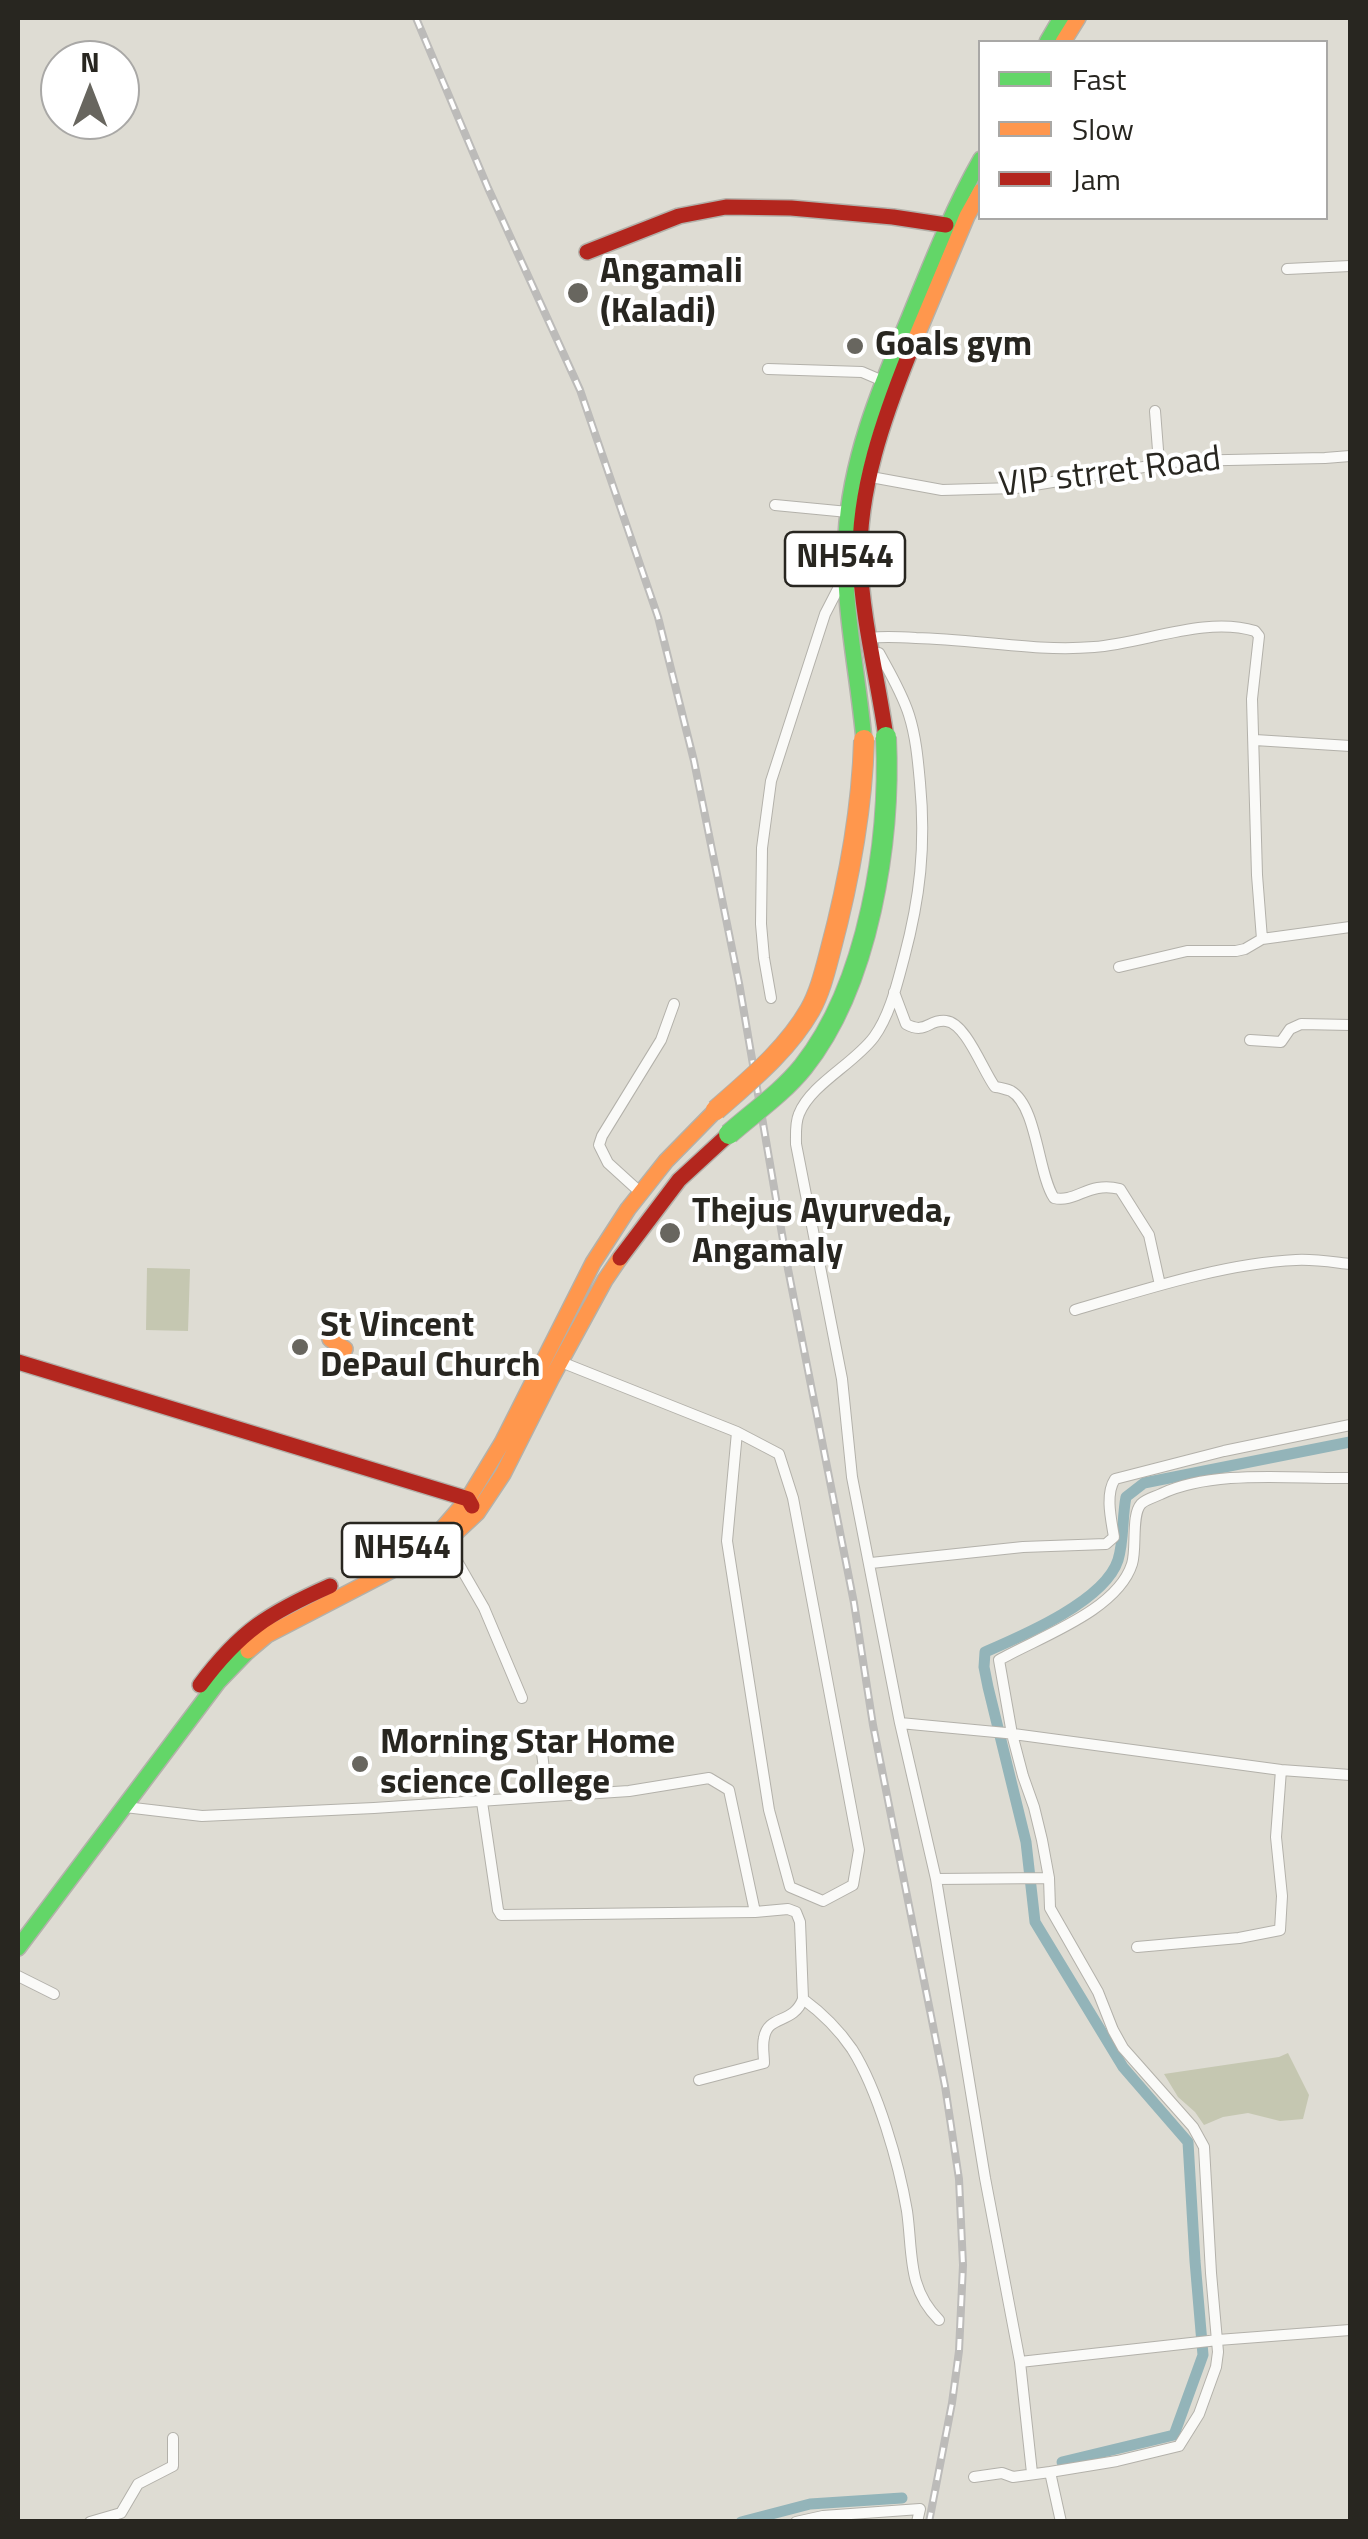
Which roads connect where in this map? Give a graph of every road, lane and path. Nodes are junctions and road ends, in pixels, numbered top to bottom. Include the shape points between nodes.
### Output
1 (1061, 18) edge
2 (1078, 18) edge
3 (1048, 40) edge
4 (1064, 40) edge
5 (978, 163) edge
6 (978, 195) edge
7 (946, 225) junction
8 (587, 252) dead end
9 (1350, 266) edge
10 (1288, 269) dead end
11 (768, 369) dead end
12 (890, 384) junction
13 (1155, 410) dead end
14 (1350, 456) edge
15 (1159, 463) junction
16 (870, 477) junction
17 (776, 505) dead end
18 (848, 512) junction
19 (845, 576) junction
20 (870, 637) junction
21 (1254, 740) junction
22 (1350, 746) edge
23 (1350, 927) edge
24 (1262, 938) junction
25 (1119, 966) dead end
26 (894, 991) junction
27 (772, 998) dead end
28 (674, 1004) dead end
29 (1350, 1024) edge
30 (1250, 1040) dead end
31 (666, 1161) junction
32 (679, 1180) junction
33 (641, 1194) junction
34 (1350, 1264) edge
35 (1160, 1285) junction
36 (1074, 1310) dead end
37 (18, 1362) edge
38 (560, 1362) junction
39 (1350, 1424) edge
40 (737, 1432) junction
41 (1350, 1478) edge
42 (473, 1506) junction
43 (446, 1542) junction
44 (871, 1563) junction
45 (522, 1698) dead end
46 (900, 1724) junction
47 (1009, 1734) junction
48 (540, 1735) dead end
49 (1281, 1770) junction
50 (1350, 1775) edge
51 (547, 1796) junction
52 (482, 1802) junction
53 (124, 1807) junction
54 (1049, 1878) junction
55 (936, 1879) junction
56 (755, 1912) junction
57 (18, 1926) edge
58 (1137, 1946) dead end
59 (18, 1948) edge
60 (18, 1976) edge
61 (54, 1994) dead end
62 (803, 1999) junction
63 (699, 2080) dead end
64 (939, 2320) dead end
65 (1350, 2330) edge
66 (1218, 2340) junction
67 (1020, 2362) junction
68 (173, 2438) dead end
69 (1050, 2472) junction
70 (1032, 2473) junction
71 (974, 2478) dead end
72 (90, 2522) edge
73 (796, 2522) edge
74 (918, 2522) edge
75 (1061, 2522) edge

1 - 3 main road
2 - 4 main road
5 - 7 main road, NH544
6 - 12 main road, NH544
7 - 8 main road via 736,206 680,217
7 - 12 main road, NH544
9 - 10 street
11 - 12 street via 862,372
12 - 16 main road, NH544
12 - 18 main road, NH544 via 857,460
13 - 15 street
14 - 15 street, VIP strret Road
15 - 16 street, VIP strret Road via 1016,488 942,490
16 - 20 main road, NH544 via 861,535
17 - 18 street
18 - 19 main road, NH544
19 - 27 street via 825,614 771,781 760,924
19 - 31 main road, NH544, bridge via 862,700 862,807 851,878 813,1006 770,1063
20 - 21 street via 1092,648 1186,630 1248,629 1259,636
20 - 26 street via 910,717 923,816 922,875
20 - 32 main road, NH544, bridge via 886,737 887,797 874,894 854,966 812,1054 770,1101
21 - 22 street
21 - 24 street
23 - 24 street
24 - 25 street via 1246,949 1187,951
26 - 35 street via 910,1028 940,1021 956,1026 995,1086 1020,1098 1054,1198 1099,1186 1120,1190 1149,1234
26 - 44 street via 876,1035 810,1096 797,1118 796,1144
28 - 33 street via 661,1040 599,1145
29 - 30 street via 1301,1024 1281,1042
31 - 32 main road
31 - 33 main road, NH544
32 - 38 main road, NH544 via 605,1280
33 - 42 main road, NH544 via 578,1288
34 - 35 street via 1291,1260
35 - 36 street
37 - 42 main road
38 - 40 street
38 - 42 main road, NH544 via 503,1474
39 - 44 street via 1114,1479 1114,1537 1106,1544
40 - 40 street via 779,1454 793,1498 860,1850 853,1884 823,1902 790,1887 769,1810 727,1541
41 - 47 street via 1214,1478 1144,1502 1134,1558 1121,1586 1058,1631 998,1660
42 - 43 main road, NH544
42 - 57 main road, NH544 via 440,1530 290,1604 230,1647
43 - 45 street via 484,1608
43 - 53 main road, NH544 via 267,1635 218,1682
44 - 46 street
46 - 47 street
46 - 55 street
47 - 49 street
47 - 54 street
48 - 51 street
49 - 50 street
49 - 58 street via 1280,1930
51 - 52 street
51 - 56 street via 718,1782 729,1790
52 - 53 street via 202,1816
52 - 56 street via 501,1915
53 - 59 main road, NH544
54 - 55 street
54 - 66 street via 1050,1908 1113,2030 1202,2141
55 - 67 street
56 - 62 street via 796,1912
60 - 61 street
62 - 63 street via 794,2014 767,2029 764,2063
62 - 64 street via 837,2029 866,2078 902,2184 916,2288
65 - 66 street
66 - 67 street
66 - 69 street via 1216,2367 1179,2446
67 - 70 street
68 - 72 street via 174,2466 138,2484 121,2513
69 - 70 street
69 - 75 street
70 - 71 street
73 - 74 street via 920,2509

